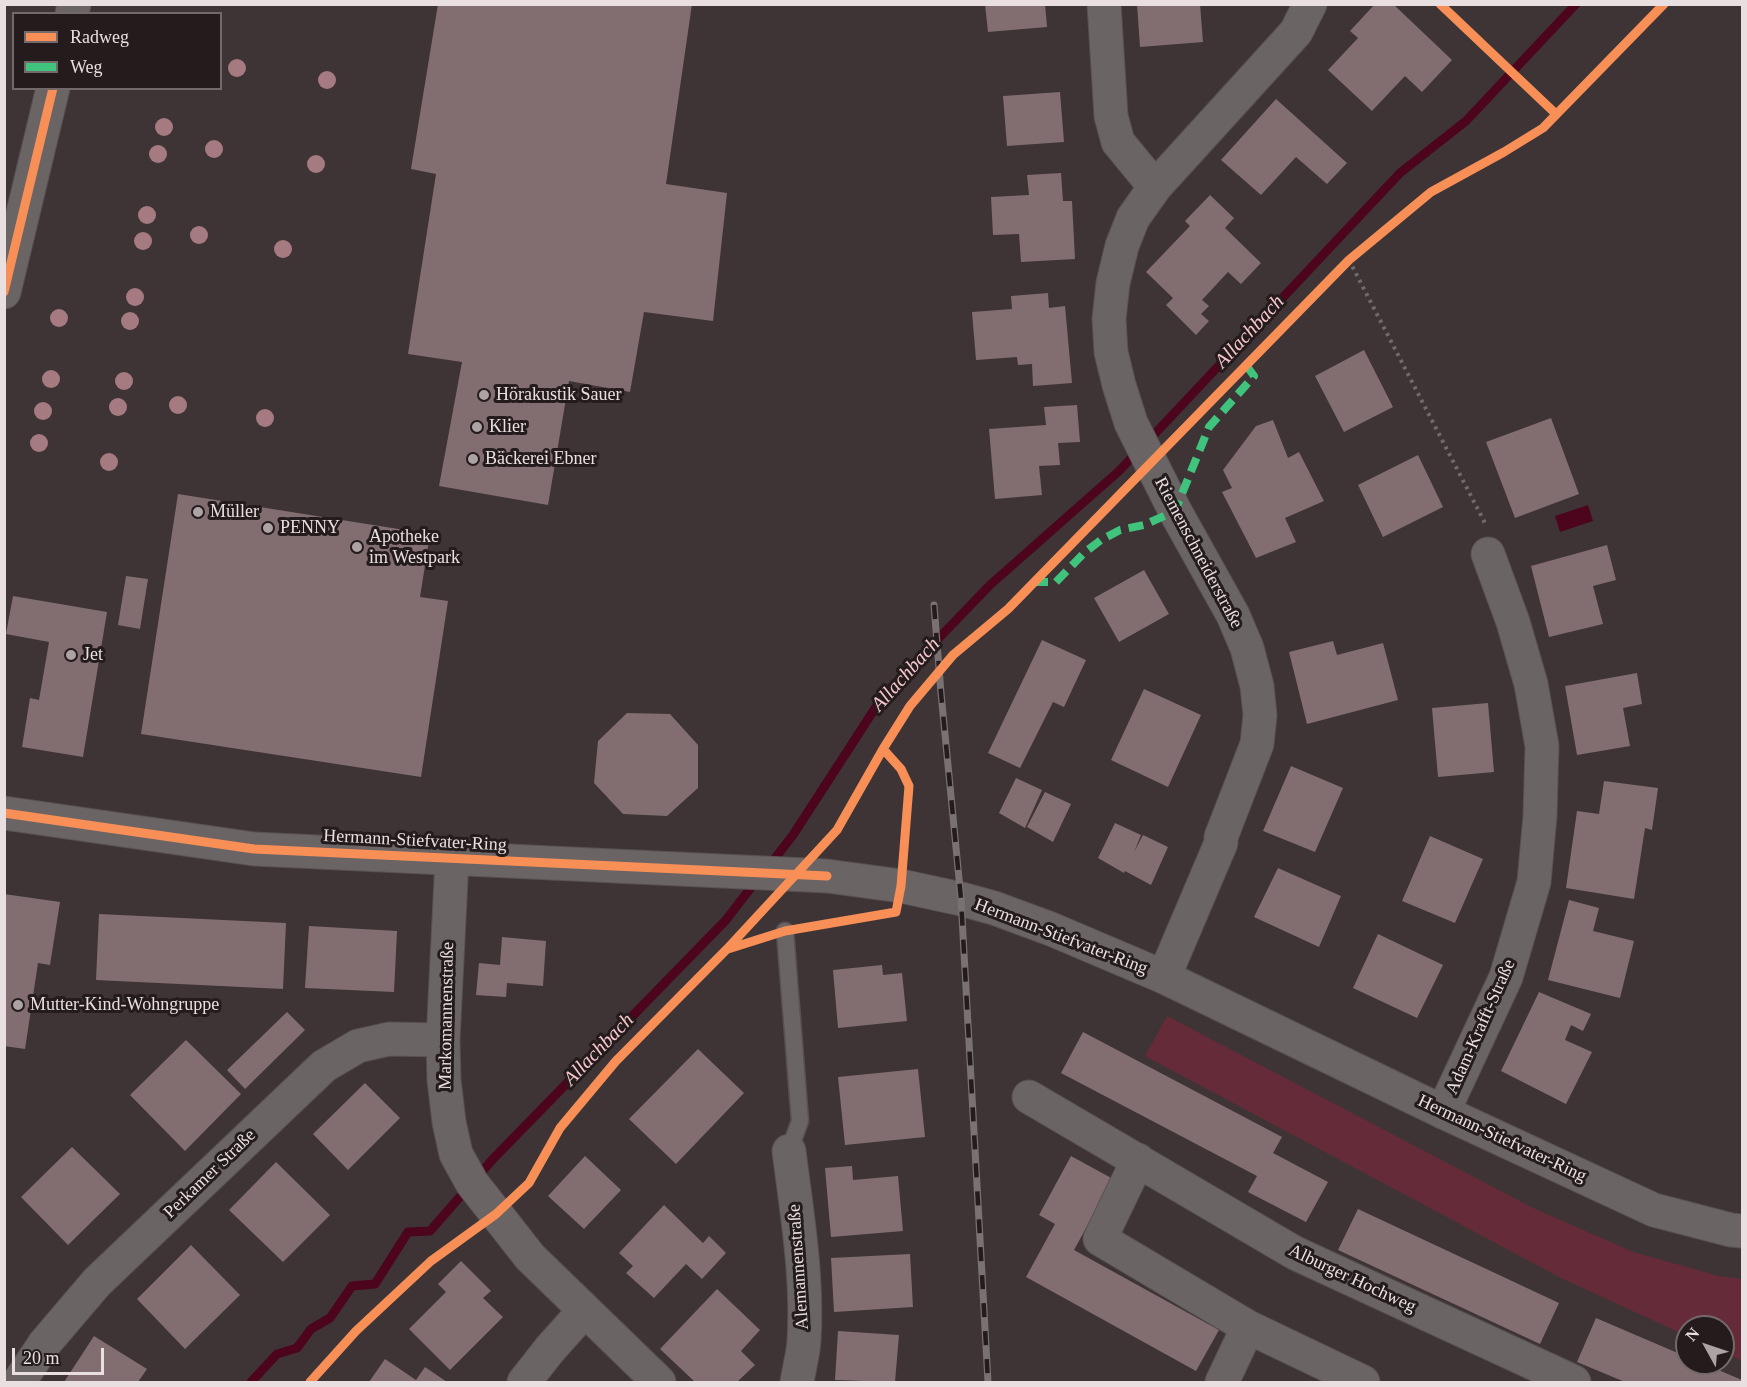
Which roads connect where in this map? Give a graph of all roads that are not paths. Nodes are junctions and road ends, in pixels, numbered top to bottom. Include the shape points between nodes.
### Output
1 (1104, 4) edge
2 (1310, 4) edge
3 (53, 90) edge
4 (1155, 187) junction
5 (4, 292) edge
6 (1488, 554) road end
7 (4, 813) edge
8 (452, 859) junction
9 (785, 931) dead end
10 (1164, 977) junction
11 (443, 1040) junction
12 (1029, 1097) dead end
13 (1443, 1112) junction
14 (789, 1151) joint
15 (1138, 1160) junction
16 (1743, 1231) edge
17 (584, 1311) junction
18 (1248, 1327) junction
19 (19, 1383) edge
20 (524, 1383) edge
21 (659, 1383) edge
22 (797, 1383) edge
23 (1222, 1383) edge
24 (1363, 1383) edge
25 (1574, 1383) edge

1 - 4 street via 1111,116 1118,142
2 - 4 street, Riemenschneiderstraße via 1296,32
3 - 5 street
4 - 10 street, Riemenschneiderstraße via 1133,219 1122,246 1109,319 1112,352 1131,423 1247,648 1260,715 1257,744 1221,843
6 - 13 street, Adam-Krafft-Straße via 1531,684 1542,746 1540,816 1534,882 1506,977
7 - 8 street, Hermann-Stiefvater-Ring via 254,849
8 - 10 street, Hermann-Stiefvater-Ring via 826,876 901,886 994,908
8 - 11 street, Markomannenstraße
9 - 14 lane via 800,1121
10 - 13 street, Hermann-Stiefvater-Ring
11 - 17 street, Markomannenstraße via 444,1080 456,1154 472,1183 530,1257
11 - 19 street, Perkamer Straße via 390,1039 358,1046 324,1066 97,1282 45,1343
12 - 15 street, Alburger Hochweg
13 - 16 street, Hermann-Stiefvater-Ring via 1654,1210
14 - 22 street, Alemannenstraße via 806,1309
15 - 18 street via 1100,1239
15 - 25 street, Alburger Hochweg via 1295,1253
17 - 20 street
17 - 21 street, Markomannenstraße
18 - 23 street
18 - 24 street

